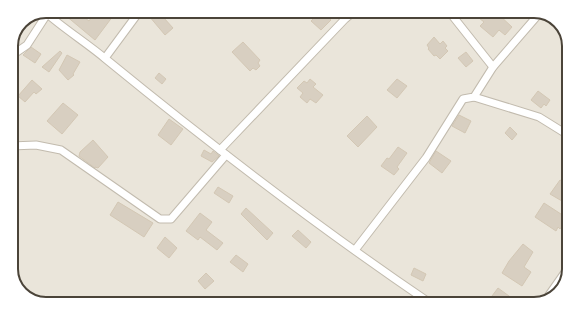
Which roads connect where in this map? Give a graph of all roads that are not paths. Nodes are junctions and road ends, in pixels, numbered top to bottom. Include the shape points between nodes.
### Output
1 (43, 18) edge
2 (55, 18) edge
3 (135, 18) edge
4 (346, 18) edge
5 (454, 18) edge
6 (535, 18) edge
7 (18, 51) edge
8 (105, 58) junction
9 (493, 67) junction
10 (474, 97) junction
11 (562, 131) edge
12 (18, 146) edge
13 (223, 152) junction
14 (355, 250) junction
15 (422, 297) edge

1 - 7 street via 27,45
2 - 8 street
3 - 8 street
4 - 13 street
5 - 9 street
6 - 9 street
8 - 13 street
9 - 10 street
10 - 11 street via 539,117
10 - 14 street via 463,99 426,158
12 - 13 street via 36,145 61,150 160,219 170,219
13 - 14 street
14 - 15 street

